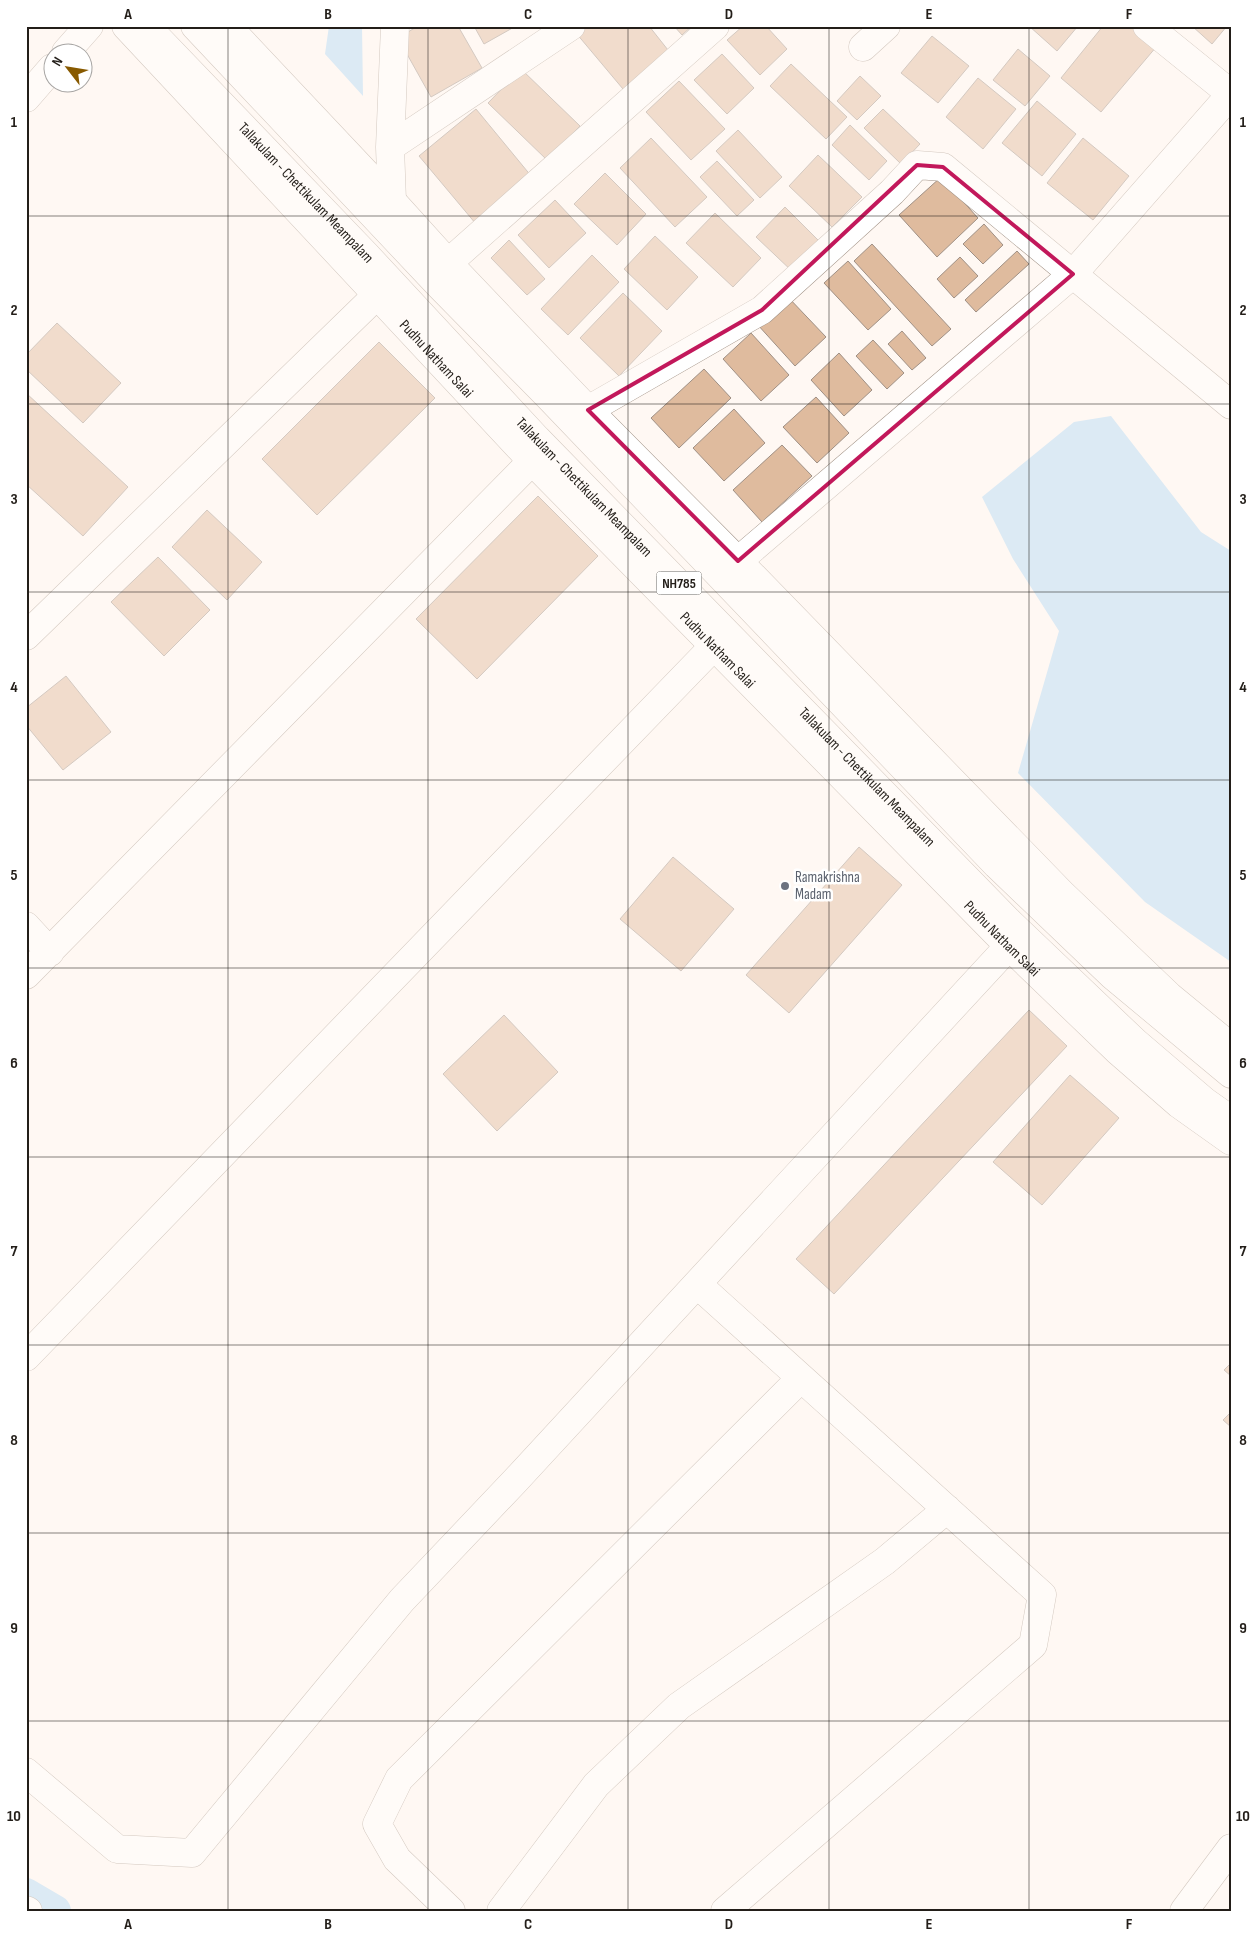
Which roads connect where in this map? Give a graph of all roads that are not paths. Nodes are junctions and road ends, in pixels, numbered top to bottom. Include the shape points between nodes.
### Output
1 (89, 26) edge
2 (126, 26) edge
3 (146, 26) edge
4 (195, 26) edge
5 (227, 26) edge
6 (395, 26) edge
7 (571, 26) edge
8 (715, 26) edge
9 (886, 26) edge
10 (1147, 26) edge
11 (75, 42) edge
12 (863, 47) dead end
13 (42, 80) edge
14 (1231, 94) edge
15 (26, 98) edge
16 (390, 147) junction
17 (392, 202) junction
18 (448, 263) junction
19 (1073, 274) junction
20 (377, 296) junction
21 (1231, 405) edge
22 (588, 410) junction
23 (532, 461) junction
24 (738, 561) junction
25 (26, 636) edge
26 (715, 645) junction
27 (26, 926) edge
28 (1009, 946) junction
29 (50, 952) junction
30 (26, 975) edge
31 (1231, 1047) edge
32 (1231, 1074) edge
33 (1231, 1120) edge
34 (1231, 1141) edge
35 (697, 1284) junction
36 (26, 1357) edge
37 (801, 1378) junction
38 (947, 1509) junction
39 (26, 1772) edge
40 (1231, 1848) edge
41 (451, 1911) edge
42 (501, 1911) edge
43 (725, 1911) edge
44 (1184, 1911) edge

1 - 11 main road
2 - 20 main road, Pudhu Natham Salai
3 - 33 main road, Tallakulam - Chettikulam Meampalam / NH785 via 537,439 989,902 1135,1042
4 - 32 main road, NH785 via 438,284 997,864 1112,975
5 - 17 main road
6 - 16 main road
7 - 16 main road
8 - 18 main road
9 - 12 main road
10 - 14 main road
13 - 15 main road
14 - 19 main road
16 - 17 main road
17 - 18 main road
18 - 22 main road
19 - 21 main road
19 - 22 main road via 943,167 917,166 762,310
19 - 24 main road
20 - 23 main road, Pudhu Natham Salai
20 - 25 main road
22 - 24 main road
23 - 26 main road, Pudhu Natham Salai
23 - 29 main road
24 - 31 main road via 1063,895 1168,996
26 - 28 main road, Pudhu Natham Salai
26 - 36 main road
27 - 29 main road
28 - 34 main road, Pudhu Natham Salai via 1118,1051 1180,1104
28 - 35 main road
29 - 30 main road
35 - 37 main road
35 - 39 main road via 402,1600 192,1853 117,1850
37 - 38 main road
37 - 41 main road via 399,1779 377,1824 397,1859
38 - 42 main road via 885,1561 679,1706 596,1785
38 - 43 main road via 1042,1595 1033,1646
40 - 44 main road

